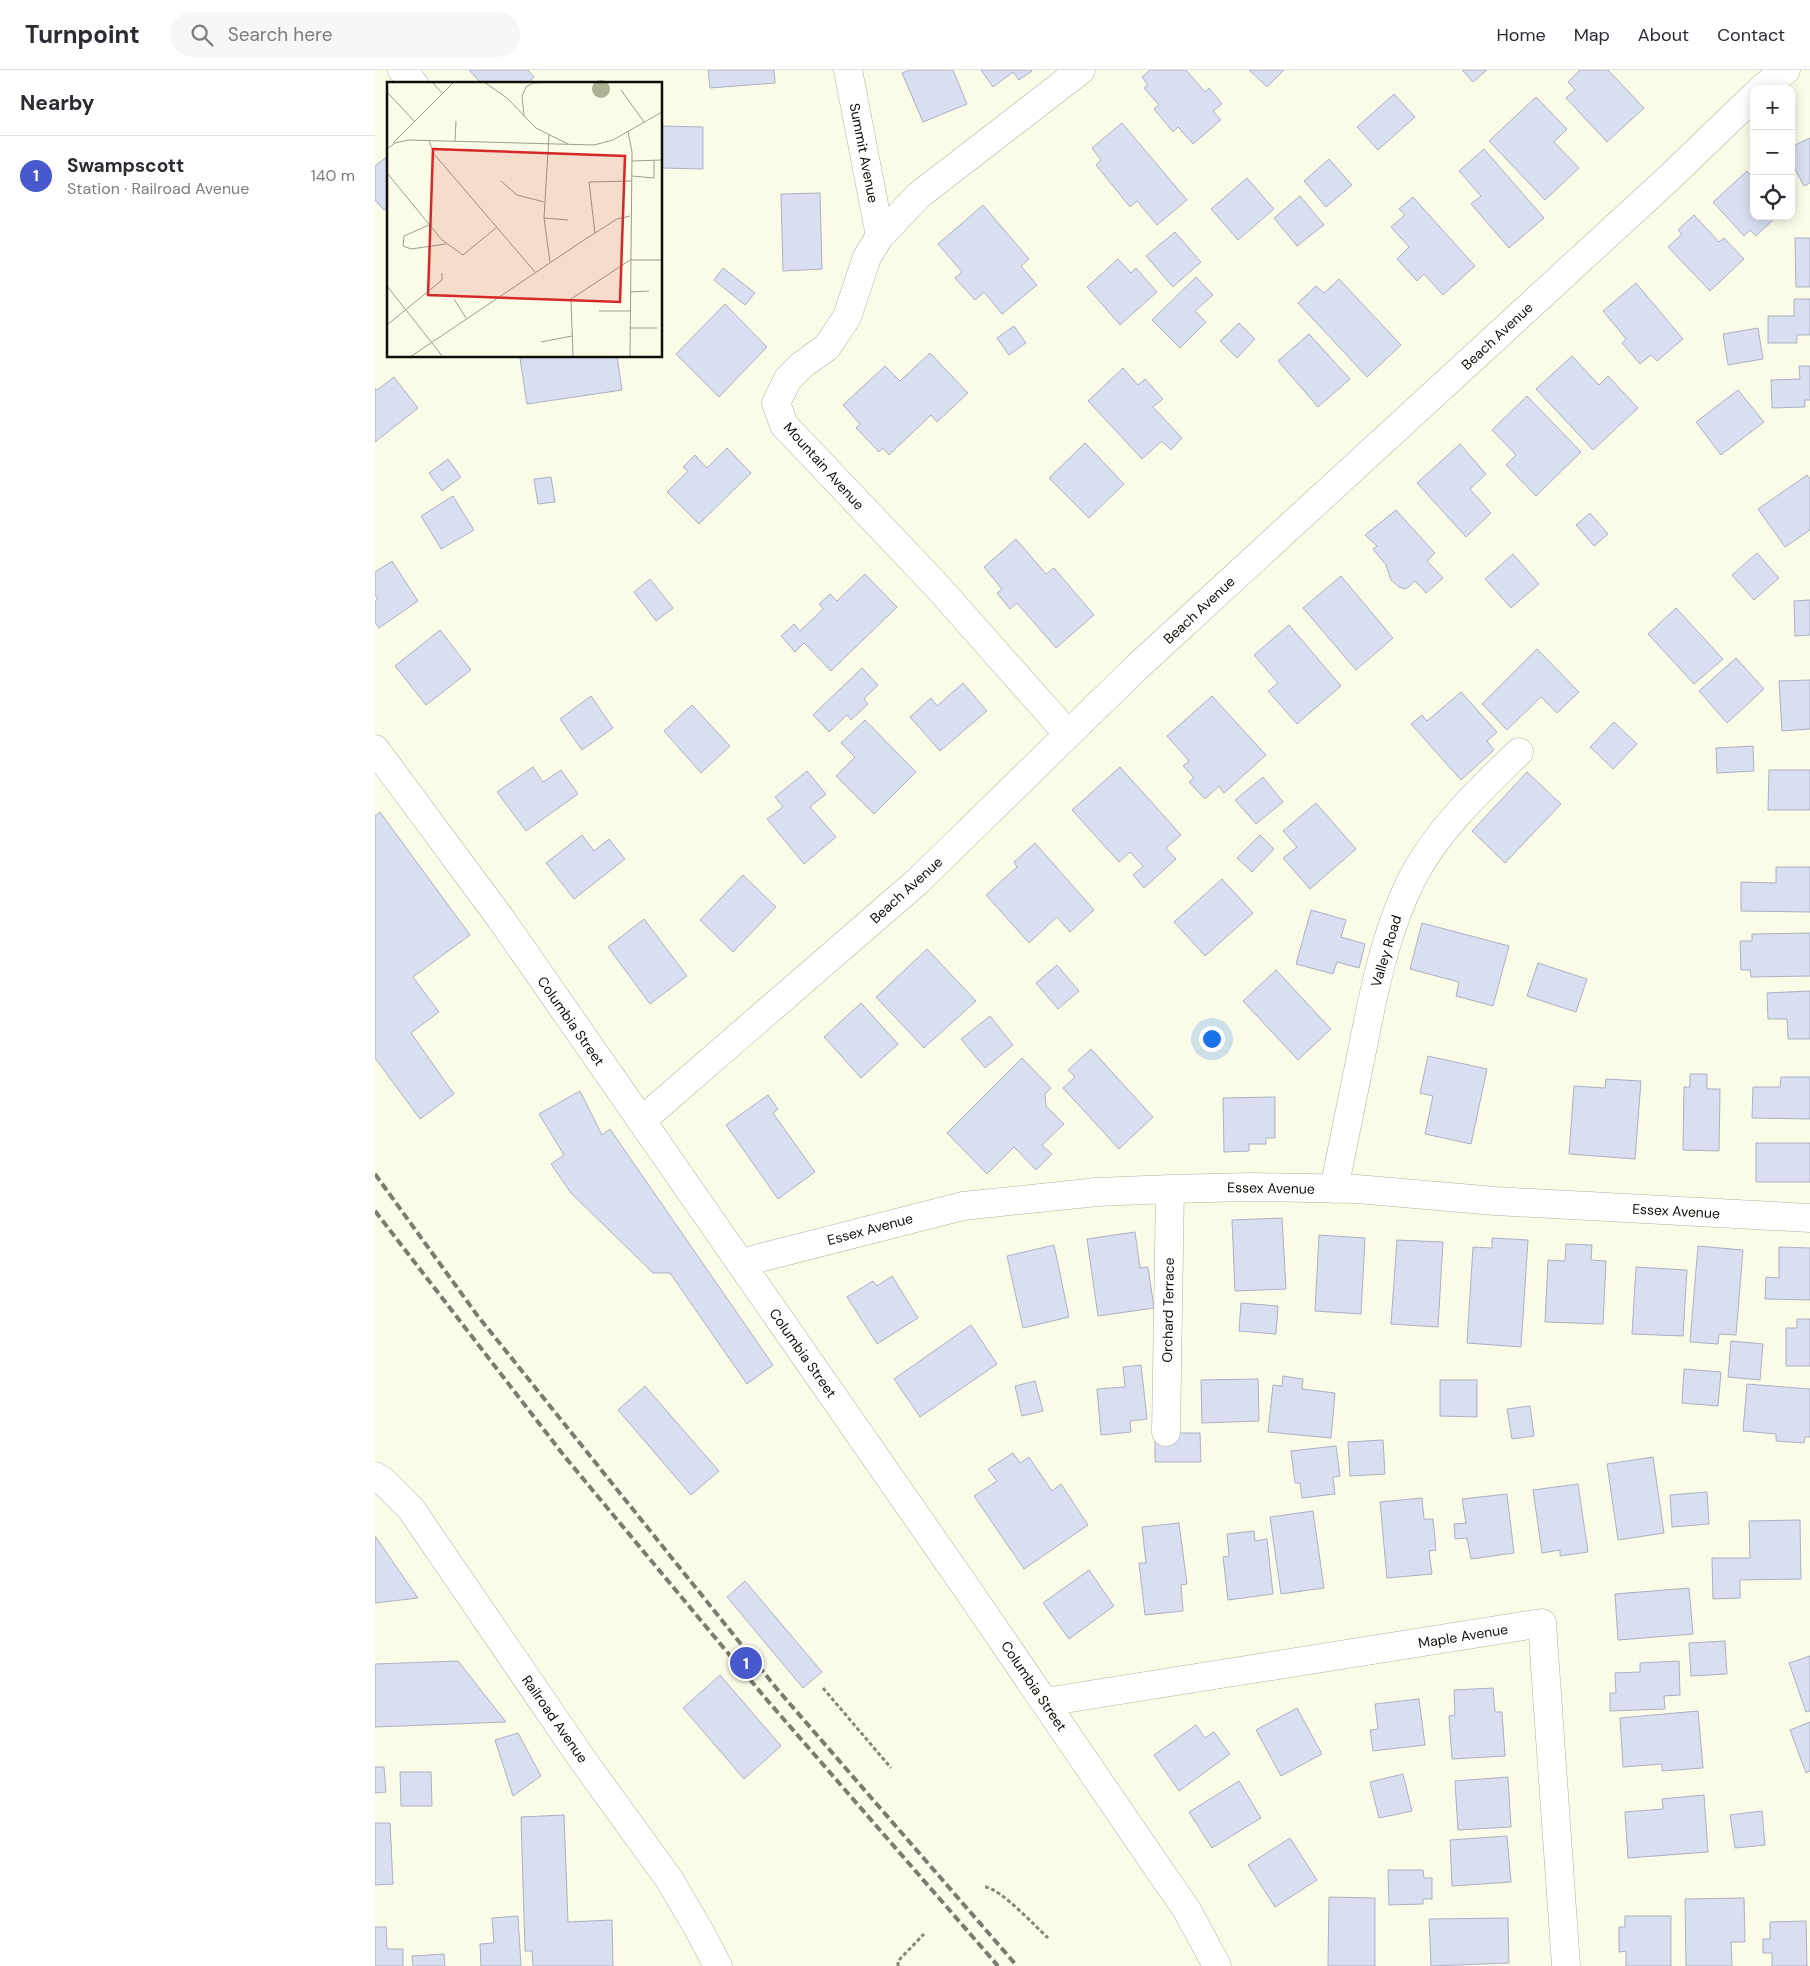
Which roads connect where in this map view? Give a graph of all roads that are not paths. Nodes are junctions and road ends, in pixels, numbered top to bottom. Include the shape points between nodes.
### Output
1 (402, 70) edge
2 (848, 70) edge
3 (1786, 70) edge
4 (1075, 72) edge
5 (412, 82) edge
6 (1766, 85) edge
7 (1750, 100) edge
8 (880, 236) junction
9 (1068, 734) junction
10 (375, 749) edge
11 (1519, 752) dead end
12 (641, 1121) junction
13 (1171, 1188) junction
14 (1334, 1189) junction
15 (1810, 1218) edge
16 (740, 1263) junction
17 (1166, 1432) dead end
18 (379, 1478) edge
19 (1045, 1702) junction
20 (718, 1966) edge
21 (1217, 1966) edge
22 (1567, 1966) edge

1 - 5 street
2 - 8 street, Summit Avenue
3 - 6 street
4 - 8 street, Mountain Avenue via 919,194
7 - 9 street, Beach Avenue
8 - 9 street, Mountain Avenue via 867,257 847,317 827,347 787,379 776,403 784,425 935,584
9 - 12 street, Beach Avenue via 919,881
10 - 12 street, Columbia Street via 501,920
11 - 14 street, Valley Road via 1470,800 1440,836 1416,872 1395,917 1377,975
12 - 16 street, Columbia Street
13 - 14 street, Essex Avenue
13 - 16 street, Essex Avenue via 963,1206
13 - 17 street, Orchard Terrace
14 - 15 street, Essex Avenue
16 - 19 street, Columbia Street
18 - 20 street, Railroad Avenue via 411,1509 582,1759 669,1879
19 - 21 street, Columbia Street via 1187,1910
19 - 22 street, Maple Avenue via 1542,1623

